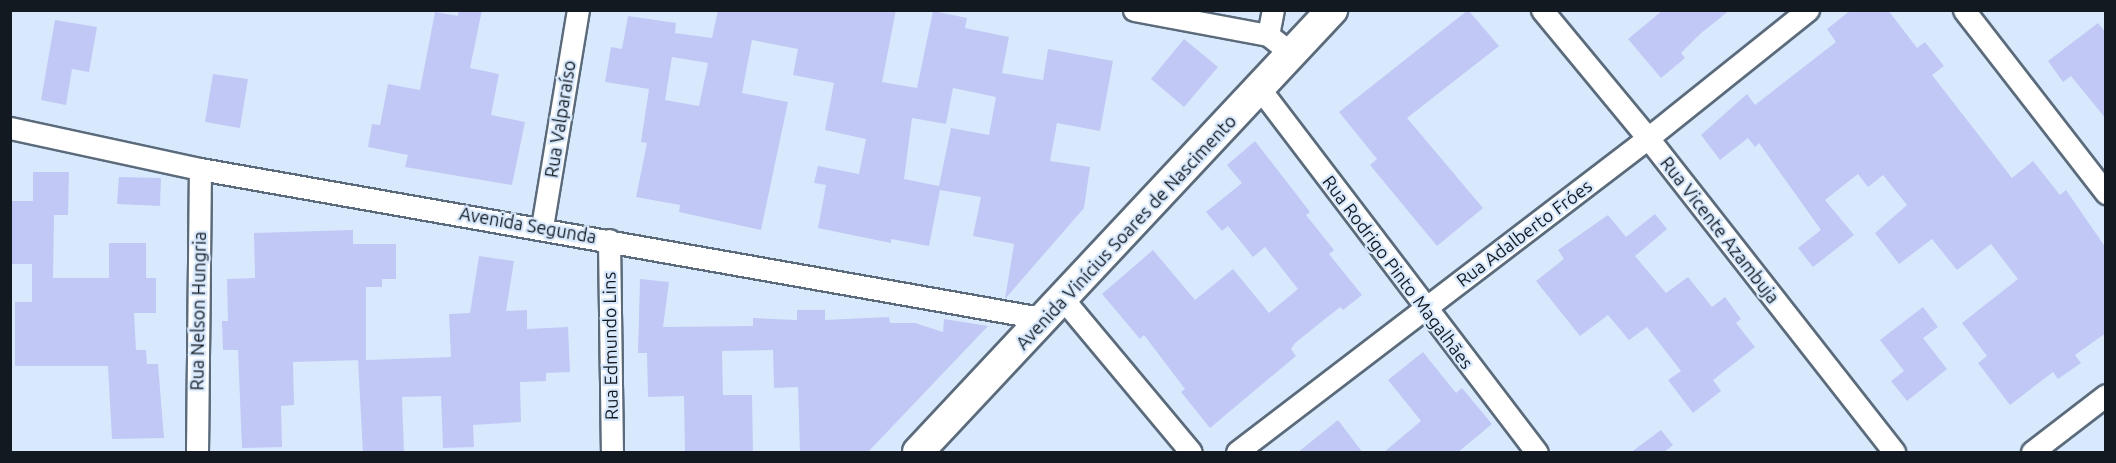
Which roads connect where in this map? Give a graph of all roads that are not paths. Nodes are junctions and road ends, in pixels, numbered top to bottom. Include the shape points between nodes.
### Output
1 (578, 10) edge
2 (1134, 10) edge
3 (1273, 10) edge
4 (1332, 10) edge
5 (1542, 10) edge
6 (1808, 10) edge
7 (1964, 10) edge
8 (1280, 44) junction
9 (1260, 89) junction
10 (10, 128) edge
11 (1648, 138) junction
12 (200, 169) junction
13 (2106, 193) edge
14 (542, 227) junction
15 (609, 240) junction
16 (1055, 309) junction
17 (1425, 309) junction
18 (2106, 395) edge
19 (196, 453) edge
20 (612, 453) edge
21 (918, 453) edge
22 (1191, 453) edge
23 (1238, 453) edge
24 (1537, 453) edge
25 (1894, 453) edge
26 (2032, 453) edge

1 - 14 street, Rua Valparaíso
2 - 8 street
3 - 8 street
4 - 8 street, Avenida Vinícius Soares de Nascimento
5 - 11 street, Rua Vicente Azambuja
6 - 11 street, Rua Adalberto Fróes
7 - 13 street
8 - 9 street, Avenida Vinícius Soares de Nascimento
9 - 16 street, Avenida Vinícius Soares de Nascimento
9 - 17 street, Rua Rodrigo Pinto Magalhães
10 - 12 street, Avenida Segunda
11 - 17 street, Rua Adalberto Fróes
11 - 25 street, Rua Vicente Azambuja
12 - 14 street, Avenida Segunda
12 - 19 street, Rua Nelson Hungria
14 - 15 street, Avenida Segunda
15 - 16 street, Avenida Segunda
15 - 20 street, Rua Edmundo Lins
16 - 21 street, Avenida Vinícius Soares de Nascimento
16 - 22 street
17 - 23 street, Rua Adalberto Fróes
17 - 24 street, Rua Rodrigo Pinto Magalhães
18 - 26 street

